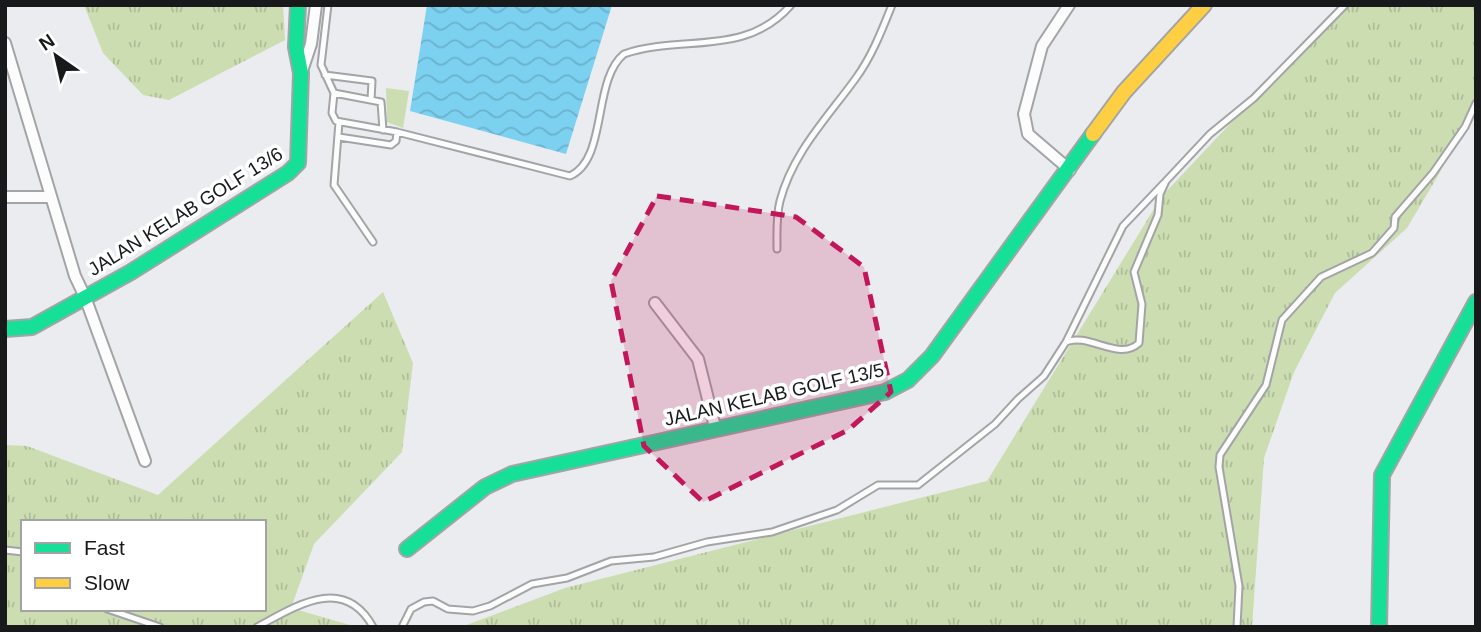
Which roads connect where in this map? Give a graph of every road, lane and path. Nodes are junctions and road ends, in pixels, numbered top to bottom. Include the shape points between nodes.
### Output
1 (298, 5) edge
2 (316, 5) edge
3 (328, 5) edge
4 (791, 5) edge
5 (892, 5) edge
6 (1069, 5) edge
7 (1204, 5) edge
8 (1345, 5) edge
9 (5, 43) edge
10 (301, 73) junction
11 (325, 75) junction
12 (334, 93) junction
13 (371, 100) junction
14 (1476, 103) edge
15 (339, 122) junction
16 (383, 130) junction
17 (397, 132) junction
18 (339, 137) junction
19 (1070, 170) junction
20 (1166, 181) junction
21 (5, 197) edge
22 (49, 197) junction
23 (373, 242) dead end
24 (776, 249) dead end
25 (85, 297) junction
26 (1476, 302) edge
27 (655, 303) dead end
28 (5, 329) edge
29 (1066, 342) junction
30 (715, 427) junction
31 (145, 461) dead end
32 (407, 548) dead end
33 (113, 611) edge
34 (160, 627) edge
35 (257, 627) edge
36 (373, 627) edge
37 (402, 627) edge
38 (1237, 627) edge
39 (1379, 627) edge

1 - 10 street via 296,47
2 - 10 street via 311,44
3 - 11 lane via 321,65
4 - 17 lane via 779,18 741,38 624,54 609,76 587,161 570,176
5 - 24 lane via 857,77 818,124 790,175 779,203
6 - 19 street via 1042,46 1024,114 1028,134
7 - 19 street, JALAN KELAB GOLF 13/5 via 1124,92
8 - 20 lane
9 - 22 street
10 - 25 street, JALAN KELAB GOLF 13/6 via 298,163
11 - 12 lane
11 - 13 lane via 372,81
12 - 13 lane
12 - 15 lane via 332,113
13 - 16 lane via 383,104
14 - 38 lane via 1465,127 1372,253 1321,277 1282,320 1266,385 1220,455 1239,586
15 - 16 lane
15 - 18 lane
16 - 17 lane
17 - 18 lane via 391,145
18 - 23 lane via 334,185
19 - 30 street, JALAN KELAB GOLF 13/5 via 932,356 908,380 885,393
20 - 29 lane via 1123,226
20 - 29 lane via 1135,272 1142,304 1139,342 1124,350
21 - 22 street
22 - 25 street
25 - 28 street, JALAN KELAB GOLF 13/6 via 32,327
25 - 31 street
26 - 39 street via 1382,475
27 - 30 street via 698,359
29 - 37 lane via 1044,376 995,424 918,485 877,485 837,510 772,532 707,542 654,558 611,561 567,578 532,584 473,611 424,602 411,609
30 - 32 street, JALAN KELAB GOLF 13/5 via 512,474 485,487
33 - 34 lane
35 - 36 lane via 298,604 334,597 366,614

